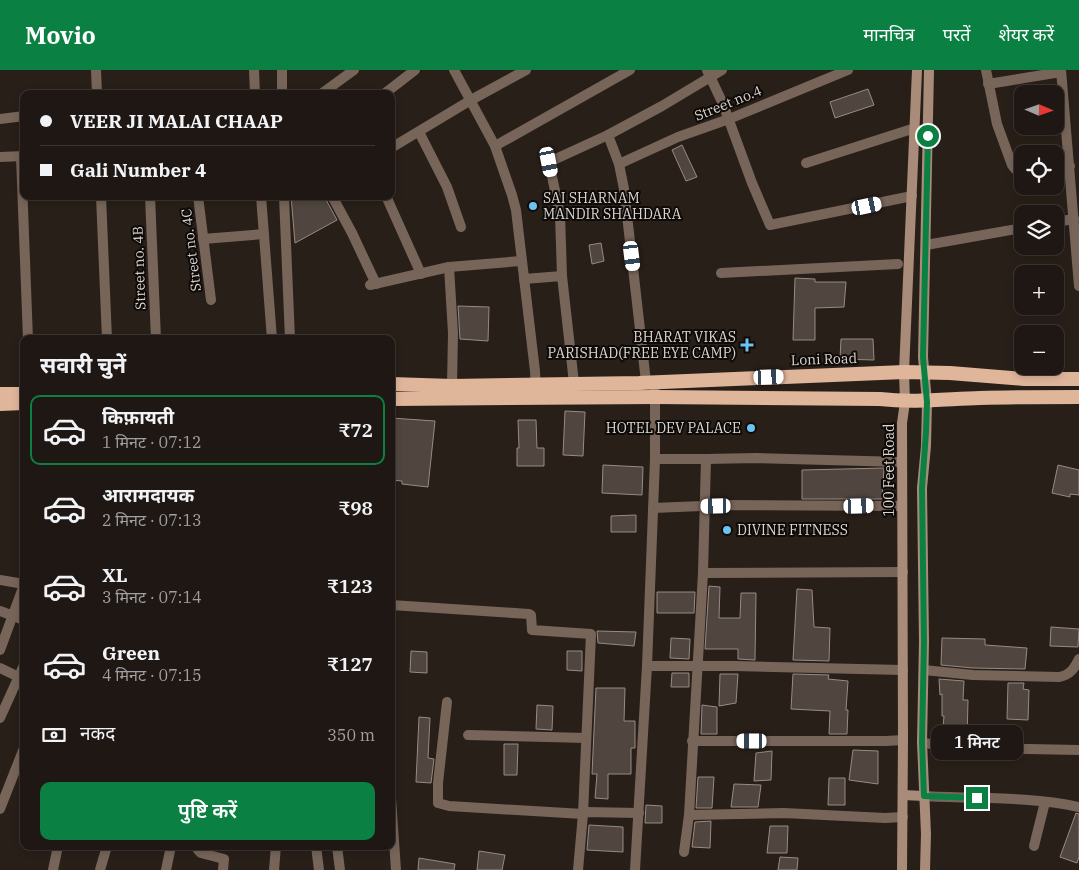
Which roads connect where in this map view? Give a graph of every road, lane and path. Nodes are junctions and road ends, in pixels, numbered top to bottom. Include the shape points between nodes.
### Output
1 (96, 70) edge
2 (254, 70) edge
3 (282, 70) edge
4 (354, 70) edge
5 (415, 70) edge
6 (454, 70) edge
7 (526, 70) edge
8 (630, 70) edge
9 (722, 70) edge
10 (848, 70) edge
11 (917, 70) edge
12 (930, 70) edge
13 (986, 70) edge
14 (1061, 71) edge
15 (709, 73) edge
16 (988, 84) junction
17 (97, 90) edge
18 (255, 90) edge
19 (282, 90) edge
20 (326, 90) edge
21 (389, 90) edge
22 (471, 100) junction
23 (20, 116) edge
24 (0, 119) edge
25 (729, 119) junction
26 (915, 128) junction
27 (420, 132) junction
28 (608, 135) junction
29 (395, 146) edge
30 (495, 146) junction
31 (0, 156) edge
32 (20, 156) edge
33 (619, 164) junction
34 (806, 164) dead end
35 (1064, 166) edge
36 (1070, 166) junction
37 (1014, 168) edge
38 (912, 196) junction
39 (23, 200) edge
40 (101, 200) edge
41 (150, 200) edge
42 (198, 200) edge
43 (261, 200) edge
44 (284, 200) edge
45 (334, 200) edge
46 (388, 200) edge
47 (1074, 219) junction
48 (1064, 221) edge
49 (461, 227) dead end
50 (1014, 229) edge
51 (264, 234) junction
52 (1077, 234) edge
53 (203, 239) junction
54 (926, 245) junction
55 (521, 261) junction
56 (898, 264) dead end
57 (449, 267) junction
58 (721, 273) dead end
59 (421, 274) junction
60 (562, 276) junction
61 (524, 279) junction
62 (1079, 286) edge
63 (210, 300) dead end
64 (28, 335) edge
65 (107, 335) edge
66 (156, 335) edge
67 (272, 335) edge
68 (290, 335) edge
69 (904, 372) junction
70 (924, 373) junction
71 (1079, 379) edge
72 (650, 382) junction
73 (574, 383) junction
74 (395, 384) edge
75 (452, 386) junction
76 (536, 391) junction
77 (0, 394) edge
78 (20, 394) edge
79 (656, 397) junction
80 (1079, 397) edge
81 (395, 399) edge
82 (904, 402) junction
83 (927, 402) junction
84 (0, 404) edge
85 (20, 404) edge
86 (655, 459) junction
87 (706, 459) junction
88 (902, 462) junction
89 (704, 506) junction
90 (902, 506) junction
91 (654, 508) junction
92 (903, 572) junction
93 (703, 573) junction
94 (0, 580) edge
95 (20, 583) edge
96 (20, 595) edge
97 (395, 605) edge
98 (0, 611) edge
99 (12, 616) junction
100 (20, 619) edge
101 (0, 650) edge
102 (1079, 659) edge
103 (647, 666) junction
104 (697, 666) junction
105 (0, 668) edge
106 (903, 670) junction
107 (924, 670) junction
108 (1067, 675) junction
109 (1079, 675) edge
110 (20, 678) edge
111 (20, 680) edge
112 (447, 702) dead end
113 (0, 718) edge
114 (468, 735) dead end
115 (586, 738) junction
116 (903, 740) junction
117 (692, 741) junction
118 (922, 742) junction
119 (1079, 750) edge
120 (20, 758) edge
121 (903, 795) junction
122 (924, 796) junction
123 (1045, 802) junction
124 (1079, 807) edge
125 (0, 808) edge
126 (639, 813) junction
127 (583, 814) junction
128 (689, 814) junction
129 (903, 817) junction
130 (1034, 846) dead end
131 (57, 850) edge
132 (106, 850) edge
133 (170, 850) edge
134 (198, 850) edge
135 (276, 850) edge
136 (316, 850) edge
137 (338, 850) edge
138 (395, 850) edge
139 (684, 852) dead end
140 (52, 870) edge
141 (100, 870) edge
142 (166, 870) edge
143 (224, 870) edge
144 (274, 870) edge
145 (319, 870) edge
146 (340, 870) edge
147 (396, 870) edge
148 (578, 870) edge
149 (635, 870) edge
150 (902, 870) edge
151 (925, 870) edge

1 - 17 street
2 - 18 street
3 - 19 street
4 - 20 street
5 - 21 street
6 - 22 street
7 - 22 street
8 - 30 street
9 - 15 street
10 - 25 street, Street no.4
11 - 26 main road, 100 Feet Road
12 - 54 main road
13 - 16 street
14 - 16 street
14 - 36 street
15 - 25 street
15 - 28 street via 662,106
16 - 37 street via 997,124
22 - 27 street
22 - 30 street
23 - 24 street
25 - 33 street, Street no.4 via 678,137
25 - 38 street via 752,183 772,225
26 - 34 street
26 - 38 main road, 100 Feet Road
27 - 29 street
27 - 49 street via 447,187
28 - 33 street
28 - 60 street via 549,162 560,214
30 - 55 street via 516,210
31 - 32 street
33 - 72 street
35 - 36 street
36 - 47 street
38 - 69 main road, 100 Feet Road
39 - 64 street
40 - 65 street
41 - 66 street, Street no. 4B
42 - 53 street, Street no. 4C
43 - 51 street
44 - 68 street
45 - 59 street via 352,233 373,285
46 - 59 street
47 - 48 street
47 - 52 street
50 - 54 street
51 - 53 street
51 - 67 street
52 - 62 street
53 - 63 street, Street no. 4C
54 - 70 main road
55 - 57 street
55 - 61 street
56 - 58 street
57 - 59 street
57 - 75 street
60 - 61 street
60 - 73 street
61 - 76 street
69 - 70 highway, Loni Road
69 - 72 highway, Loni Road
69 - 82 main road, 100 Feet Road
70 - 71 highway, Loni Road
70 - 83 main road
72 - 73 highway, Loni Road
72 - 79 street
73 - 76 highway, Loni Road
74 - 75 highway, Loni Road
75 - 76 highway, Loni Road
76 - 79 highway, Loni Road
76 - 81 highway, Loni Road
77 - 78 highway
79 - 82 highway, Loni Road via 880,399
79 - 86 street
80 - 83 highway, Loni Road
82 - 83 highway, Loni Road
82 - 88 main road, 100 Feet Road
83 - 107 main road via 922,488
84 - 85 highway
86 - 87 street
86 - 91 street
87 - 88 street
87 - 89 street
88 - 90 main road, 100 Feet Road
89 - 90 street
89 - 91 street
89 - 93 street
90 - 92 main road, 100 Feet Road
91 - 103 street
92 - 93 street
92 - 106 main road, 100 Feet Road
93 - 104 street
94 - 95 street
96 - 99 street
97 - 115 street via 529,614 532,630 591,634
98 - 99 street
99 - 100 street
99 - 101 street
102 - 108 street
103 - 104 street
103 - 126 street
104 - 106 street
104 - 117 street
105 - 110 street
106 - 116 main road, 100 Feet Road
107 - 108 street via 1008,676
107 - 118 main road
108 - 109 street
111 - 113 street
112 - 127 street via 438,802 449,806
114 - 115 street
115 - 127 street
116 - 117 street
116 - 121 main road, 100 Feet Road
117 - 128 street
118 - 119 street via 978,748
118 - 122 main road
120 - 125 street
121 - 122 main road
121 - 129 main road, 100 Feet Road
122 - 123 street
122 - 151 main road
123 - 124 street
123 - 130 street
126 - 127 street
126 - 149 street
127 - 148 street
128 - 129 street via 808,813
128 - 139 street
129 - 150 main road, 100 Feet Road
131 - 140 street
132 - 141 street
133 - 142 street
134 - 143 street via 224,858
135 - 144 street
136 - 145 street
137 - 146 street
138 - 147 street

